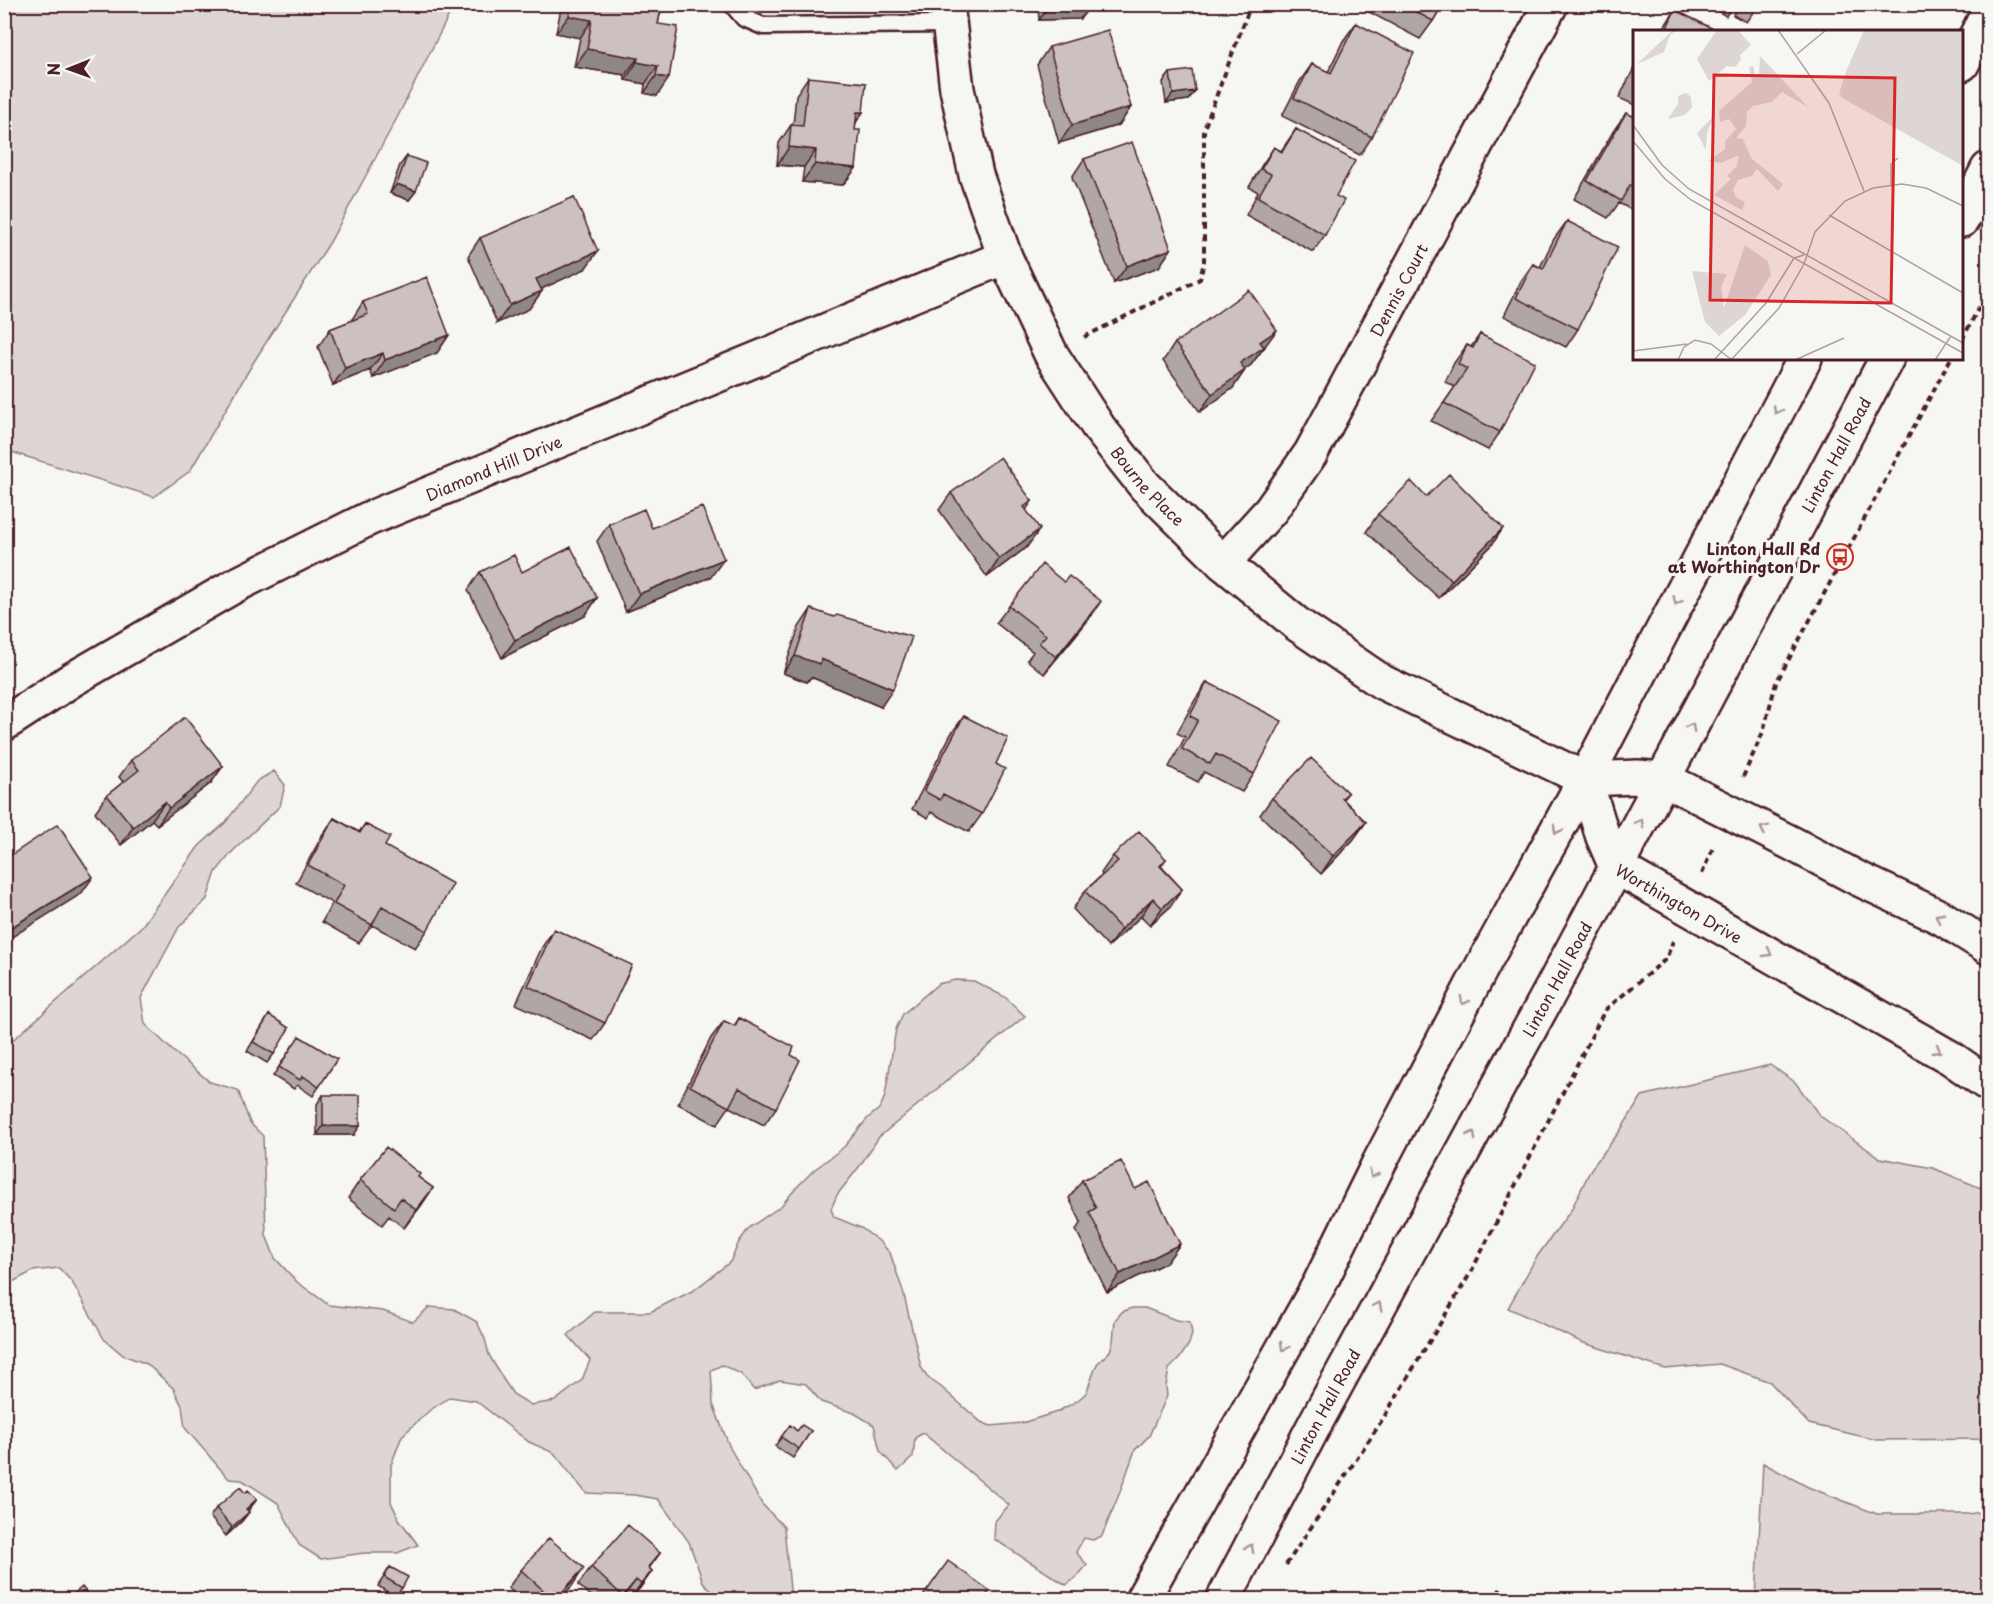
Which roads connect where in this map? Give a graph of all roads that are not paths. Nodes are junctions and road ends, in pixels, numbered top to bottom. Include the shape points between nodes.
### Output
1 (732, 4) edge
2 (1551, 4) edge
3 (1989, 13) edge
4 (947, 14) edge
5 (1963, 62) edge
6 (1989, 169) edge
7 (1963, 217) edge
8 (1005, 257) junction
9 (1804, 360) edge
10 (1886, 360) edge
11 (1223, 563) junction
12 (4, 724) edge
13 (1585, 779) junction
14 (1664, 779) junction
15 (1616, 867) junction
16 (1989, 947) edge
17 (1989, 1084) edge
18 (1142, 1599) edge
19 (1223, 1599) edge

1 - 4 lane via 744,18 763,26
2 - 11 street, Dennis Court via 1311,453 1271,510
3 - 5 street
4 - 8 street, Bourne Place via 957,89 976,175
6 - 7 street
8 - 11 street, Bourne Place via 1051,354 1099,428 1145,486
8 - 12 street, Diamond Hill Drive via 368,519 234,586 73,679
9 -> 13 street
14 -> 10 street, Linton Hall Road
11 - 13 street, Bourne Place via 1297,624 1382,682
13 - 14 street
13 - 15 street, Worthington Drive
13 -> 18 street via 1485,961 1320,1283
15 -> 14 street, Linton Hall Road
16 -> 14 street via 1942,918
15 -> 17 street, Worthington Drive
19 -> 15 street, Linton Hall Road

